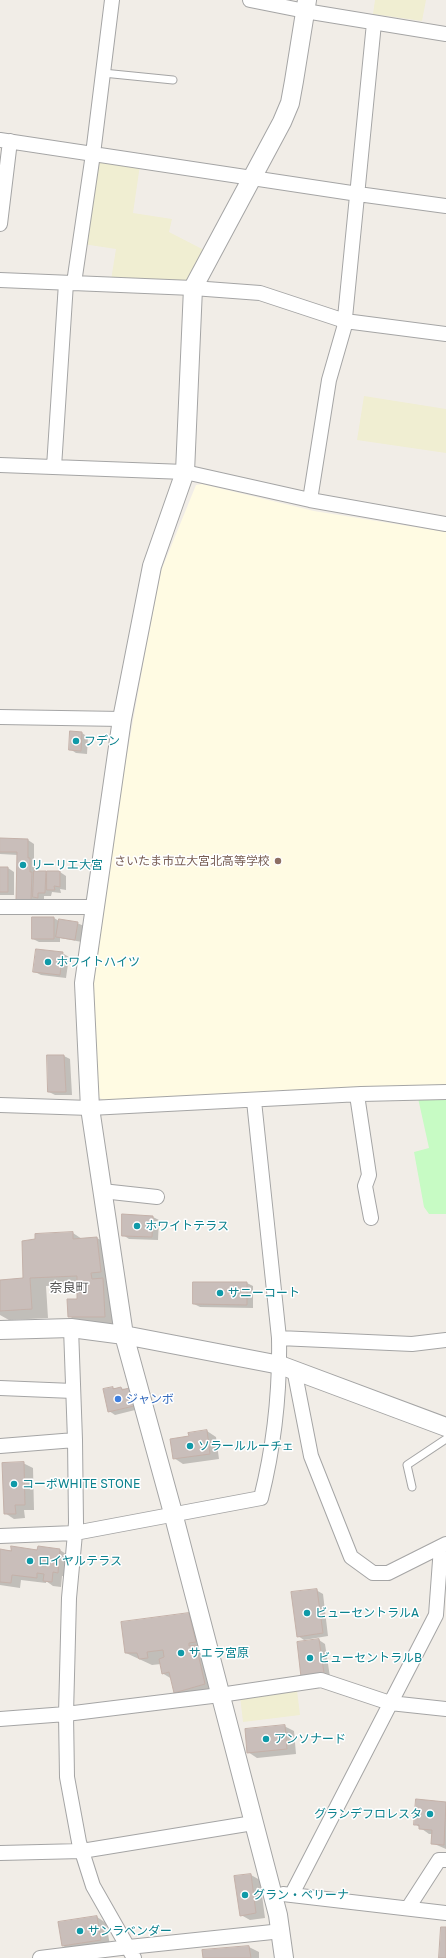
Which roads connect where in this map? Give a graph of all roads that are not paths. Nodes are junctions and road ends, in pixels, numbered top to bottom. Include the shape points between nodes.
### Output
1 (112, 0) edge
2 (250, 0) edge
3 (306, 6) edge
4 (374, 23) junction
5 (446, 34) edge
6 (103, 73) junction
7 (173, 80) dead end
8 (5, 141) edge
9 (93, 154) junction
10 (252, 178) junction
11 (358, 194) junction
12 (446, 206) edge
13 (0, 224) edge
14 (0, 280) edge
15 (70, 283) junction
16 (193, 288) junction
17 (345, 322) junction
18 (446, 334) edge
19 (0, 465) edge
20 (54, 467) junction
21 (185, 472) junction
22 (310, 500) junction
23 (446, 524) edge
24 (0, 717) edge
25 (122, 719) junction
26 (0, 907) edge
27 (94, 907) junction
28 (446, 1092) edge
29 (357, 1095) junction
30 (254, 1100) junction
31 (0, 1106) edge
32 (90, 1108) junction
33 (102, 1191) junction
34 (157, 1197) dead end
35 (371, 1218) dead end
36 (71, 1328) junction
37 (0, 1330) edge
38 (124, 1335) junction
39 (279, 1338) junction
40 (446, 1340) edge
41 (287, 1367) junction
42 (0, 1388) edge
43 (73, 1391) junction
44 (446, 1427) edge
45 (446, 1439) edge
46 (75, 1440) junction
47 (0, 1446) edge
48 (412, 1487) dead end
49 (173, 1513) junction
50 (75, 1533) junction
51 (0, 1536) edge
52 (444, 1546) edge
53 (220, 1695) junction
54 (390, 1703) junction
55 (446, 1710) edge
56 (66, 1714) junction
57 (0, 1719) edge
58 (253, 1822) junction
59 (82, 1851) junction
60 (0, 1853) edge
61 (446, 1860) edge
62 (272, 1894) junction
63 (292, 1894) junction
64 (408, 1908) junction
65 (446, 1913) edge
66 (282, 1932) junction
67 (132, 1952) edge
68 (40, 1958) edge
69 (284, 1958) edge

1 - 6 street
2 - 3 street
3 - 4 street
3 - 10 street via 290,103
4 - 5 street
4 - 11 street
6 - 7 lane
6 - 9 street
8 - 9 street
8 - 13 street
9 - 10 street
9 - 15 street
10 - 11 street
10 - 16 street
11 - 12 street
11 - 17 street
14 - 15 street
15 - 16 street
15 - 20 street
16 - 17 street via 260,293
16 - 21 street
17 - 18 street
17 - 22 street via 329,380
19 - 20 street
20 - 21 street
21 - 22 street
21 - 25 street via 152,566
22 - 23 street
24 - 25 street
25 - 27 street
26 - 27 street
27 - 32 street via 84,983
28 - 29 street
29 - 30 street
29 - 35 street via 369,1175 365,1186
30 - 32 street
30 - 39 street
31 - 32 street
32 - 33 street
33 - 34 street
33 - 38 street
36 - 37 street
36 - 38 street
36 - 43 street
38 - 41 street
38 - 49 street
39 - 40 street via 412,1344
39 - 41 street
41 - 44 street
41 - 49 street via 261,1498
41 - 52 street via 311,1456 351,1557 373,1573 388,1573
42 - 43 street
43 - 46 street
45 - 48 lane via 407,1465
46 - 47 street
46 - 50 street
49 - 50 street
49 - 53 street
50 - 51 street
50 - 56 street via 69,1598
52 - 54 street via 436,1615
53 - 54 street via 321,1680
53 - 56 street
53 - 58 street
54 - 55 street
54 - 63 street
56 - 57 street
56 - 59 street via 67,1777
58 - 59 street
58 - 62 street
59 - 60 street
59 - 67 street via 93,1886
61 - 64 street via 439,1860
62 - 63 street
62 - 66 street
63 - 64 street
64 - 65 street
66 - 67 street
66 - 69 street
67 - 68 street

